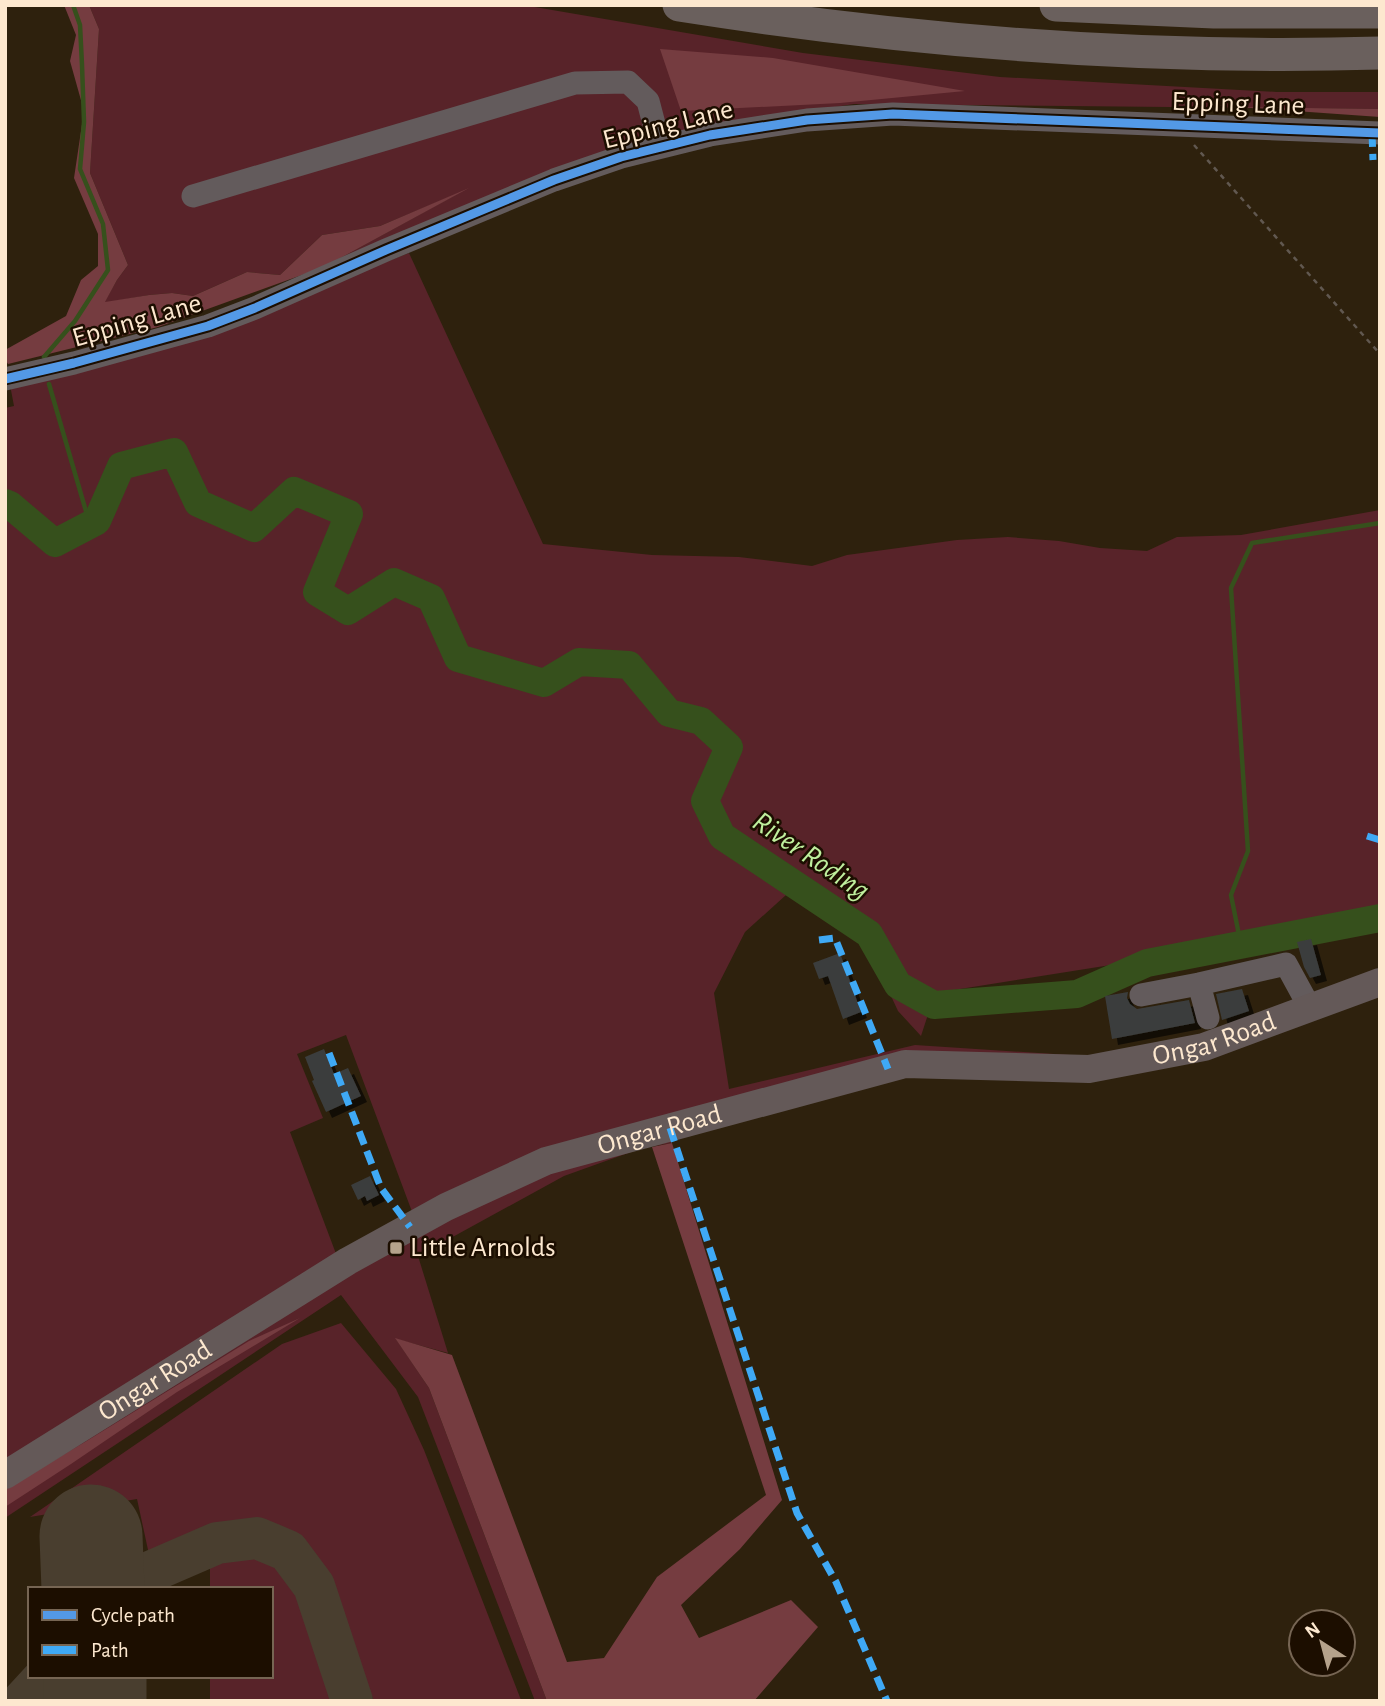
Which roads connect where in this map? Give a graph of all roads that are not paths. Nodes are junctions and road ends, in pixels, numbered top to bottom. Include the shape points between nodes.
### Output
1 (679, 5) edge
2 (1056, 5) edge
3 (1380, 12) edge
4 (1380, 53) edge
5 (1380, 133) edge
6 (660, 147) junction
7 (193, 196) dead end
8 (5, 379) edge
9 (1380, 982) edge
10 (1199, 984) junction
11 (1141, 995) dead end
12 (1310, 1008) junction
13 (1208, 1018) dead end
14 (5, 1475) edge

1 - 4 highway via 877,32 1045,45
2 - 3 highway via 1214,12
5 - 6 street, Epping Lane via 893,114 780,124
6 - 7 street via 648,101 628,82 575,83
6 - 8 street, Epping Lane via 533,188 208,326
9 - 12 main road, Ongar Road
10 - 11 street
10 - 12 street via 1286,964
10 - 13 street
12 - 14 main road, Ongar Road via 1205,1047 1089,1069 905,1064 546,1161 446,1207 348,1261

